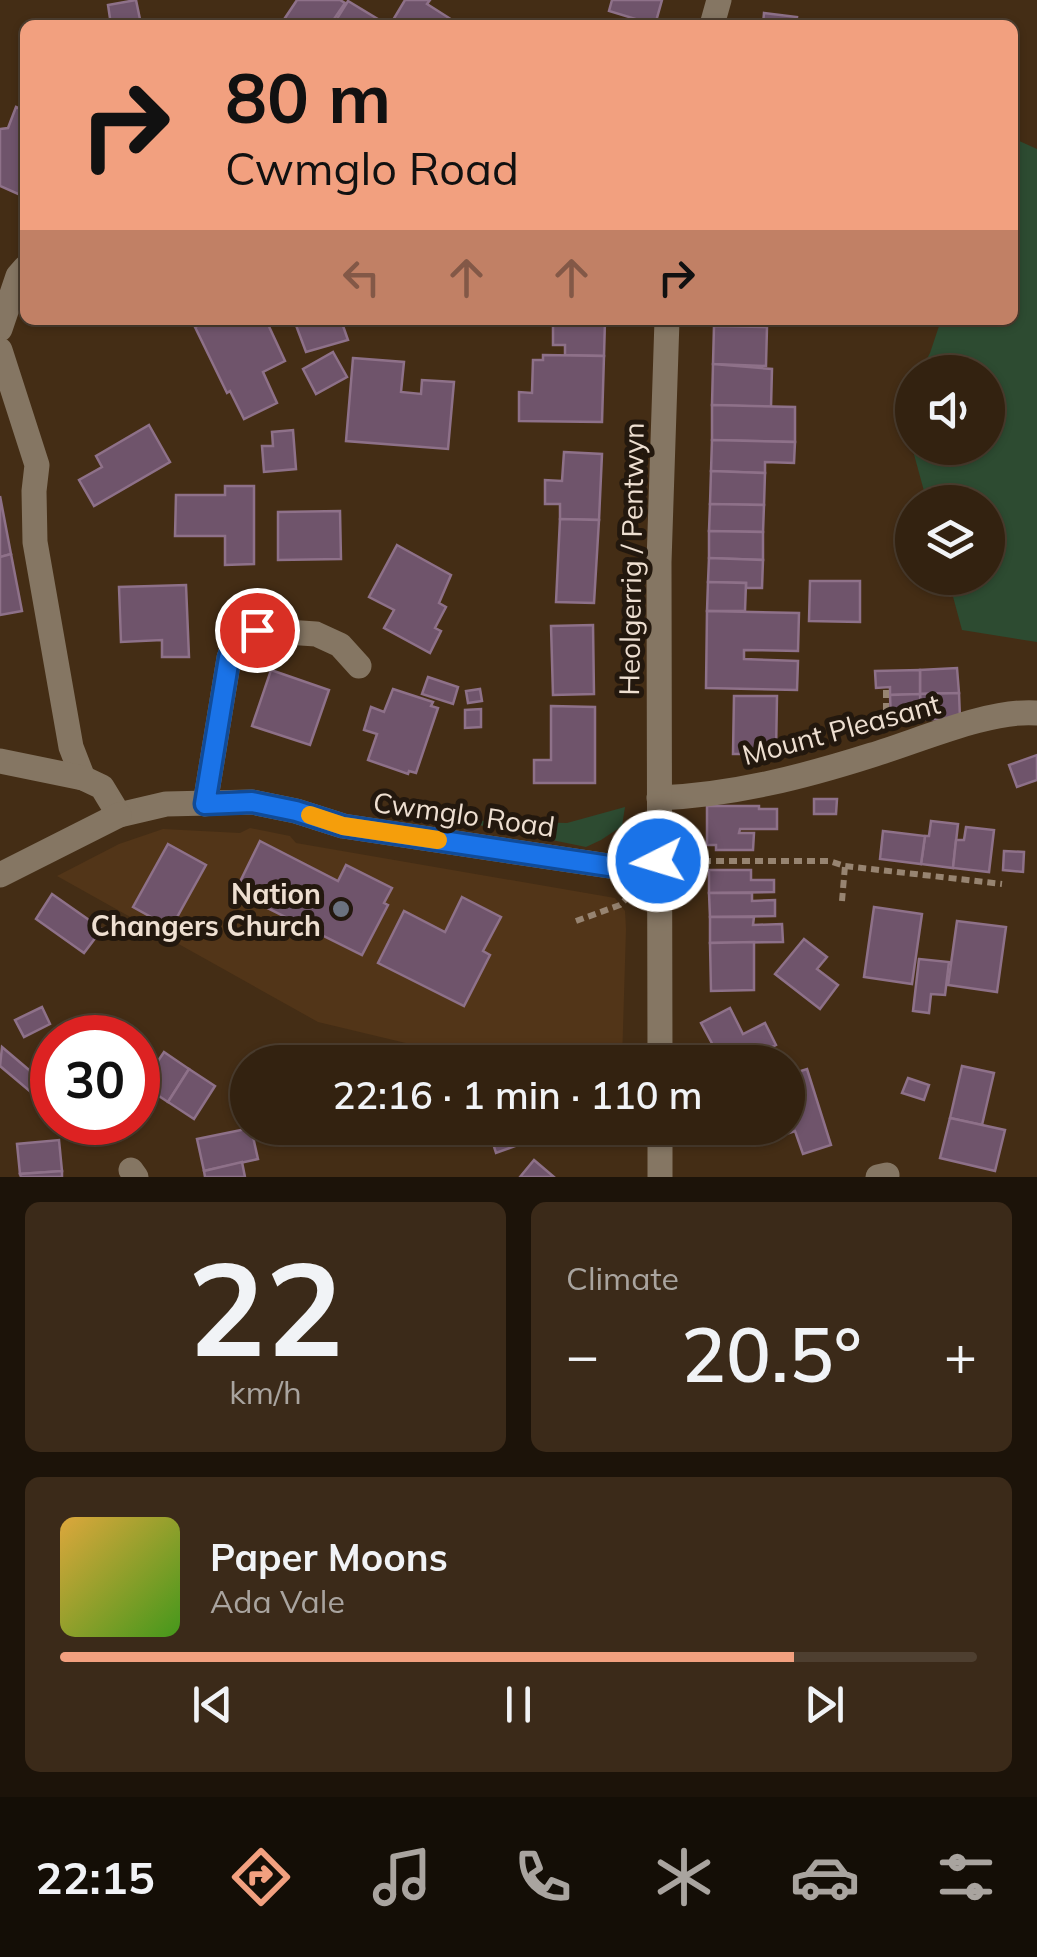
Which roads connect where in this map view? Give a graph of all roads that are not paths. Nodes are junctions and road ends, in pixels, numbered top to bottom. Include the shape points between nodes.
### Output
1 (20, 274) edge
2 (667, 325) edge
3 (0, 328) edge
4 (0, 350) edge
5 (359, 666) dead end
6 (1037, 713) edge
7 (0, 760) edge
8 (83, 778) junction
9 (659, 798) junction
10 (205, 804) junction
11 (119, 815) junction
12 (658, 863) junction
13 (0, 875) edge
14 (660, 1045) edge
15 (660, 1145) edge
16 (660, 1177) edge

1 - 3 street
2 - 9 street, Heolgerrig / Pentwyn
4 - 8 street via 37,465 35,542 71,747
5 - 10 street via 340,645 316,634 245,632 229,658
6 - 9 street, Mount Pleasant via 996,716 765,785
7 - 8 street
8 - 11 street via 102,786
9 - 12 street, Heolgerrig / Pentwyn
10 - 11 street, Cwmglo Road
10 - 12 street, Cwmglo Road via 252,802 343,826 609,866
11 - 13 street, Cwmglo Road
12 - 14 street, Heolgerrig / Pentwyn
15 - 16 street

